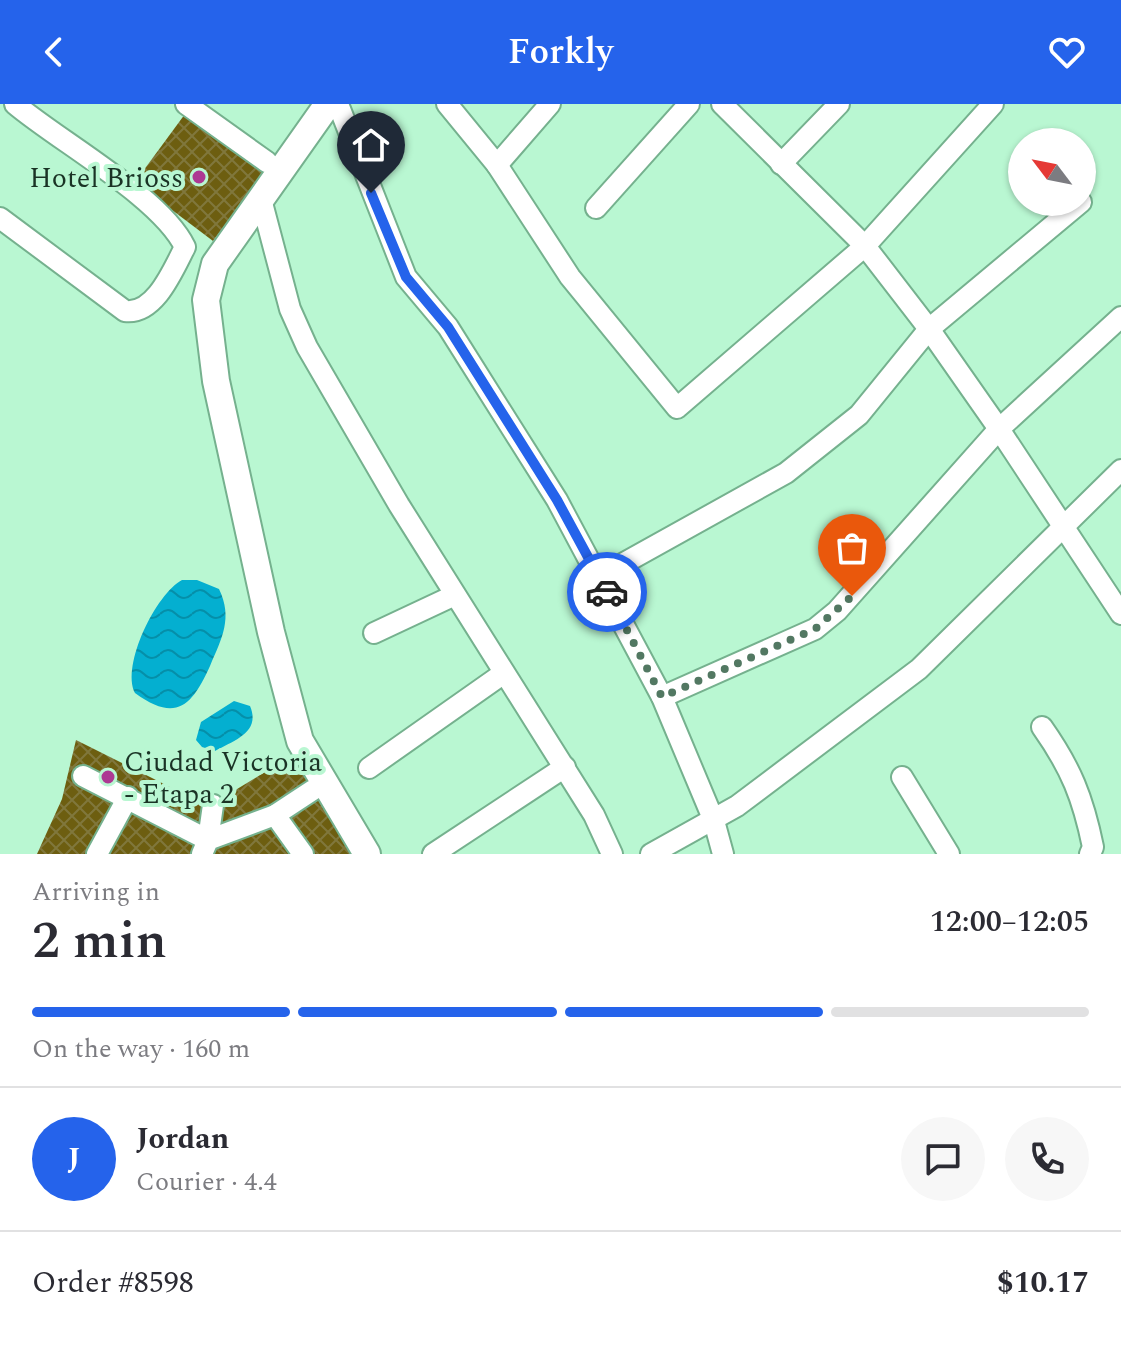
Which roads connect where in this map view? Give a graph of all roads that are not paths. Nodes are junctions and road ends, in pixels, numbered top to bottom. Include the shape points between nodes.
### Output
1 (15, 104) edge
2 (186, 104) edge
3 (328, 104) edge
4 (338, 104) edge
5 (447, 104) edge
6 (550, 104) edge
7 (689, 104) edge
8 (722, 104) edge
9 (839, 104) edge
10 (993, 104) edge
11 (267, 162) dead end
12 (781, 164) junction
13 (497, 165) junction
14 (261, 199) junction
15 (596, 208) dead end
16 (1064, 216) edge
17 (0, 218) edge
18 (865, 246) junction
19 (1121, 317) edge
20 (929, 329) junction
21 (999, 429) junction
22 (1121, 470) edge
23 (1064, 528) junction
24 (599, 577) junction
25 (455, 595) junction
26 (1121, 614) edge
27 (374, 633) dead end
28 (504, 673) junction
29 (662, 697) junction
30 (1042, 727) dead end
31 (565, 767) junction
32 (369, 768) dead end
33 (83, 776) dead end
34 (902, 777) dead end
35 (313, 790) dead end
36 (128, 797) junction
37 (213, 805) dead end
38 (275, 815) junction
39 (714, 821) junction
40 (205, 847) edge
41 (945, 852) edge
42 (97, 854) edge
43 (303, 854) edge
44 (367, 854) edge
45 (433, 854) edge
46 (612, 854) edge
47 (651, 854) edge
48 (723, 854) edge
49 (1090, 854) edge

1 - 17 street via 143,201 185,247 147,305 125,311
2 - 11 street
3 - 14 street
4 - 24 street via 406,277 448,327
5 - 13 street
6 - 13 street
7 - 15 street
8 - 12 street
9 - 12 street
10 - 18 street
12 - 18 street
13 - 18 street via 570,277 677,408
14 - 25 street via 290,309 307,347
14 - 44 street via 215,264 206,300 209,338 271,632 300,741
16 - 20 street
18 - 20 street
19 - 21 street
20 - 21 street
20 - 24 street via 859,415 786,473
21 - 23 street
21 - 29 street via 866,581 815,629
22 - 23 street
23 - 26 street
23 - 39 street via 919,669
24 - 29 street
25 - 27 street
25 - 28 street
28 - 31 street
28 - 32 street
29 - 39 street
30 - 49 street via 1065,759 1084,801
31 - 45 street
31 - 46 street
33 - 36 street
34 - 41 street
35 - 38 street
36 - 40 street
36 - 42 street
37 - 40 street
38 - 40 street
38 - 43 street
39 - 47 street
39 - 48 street

